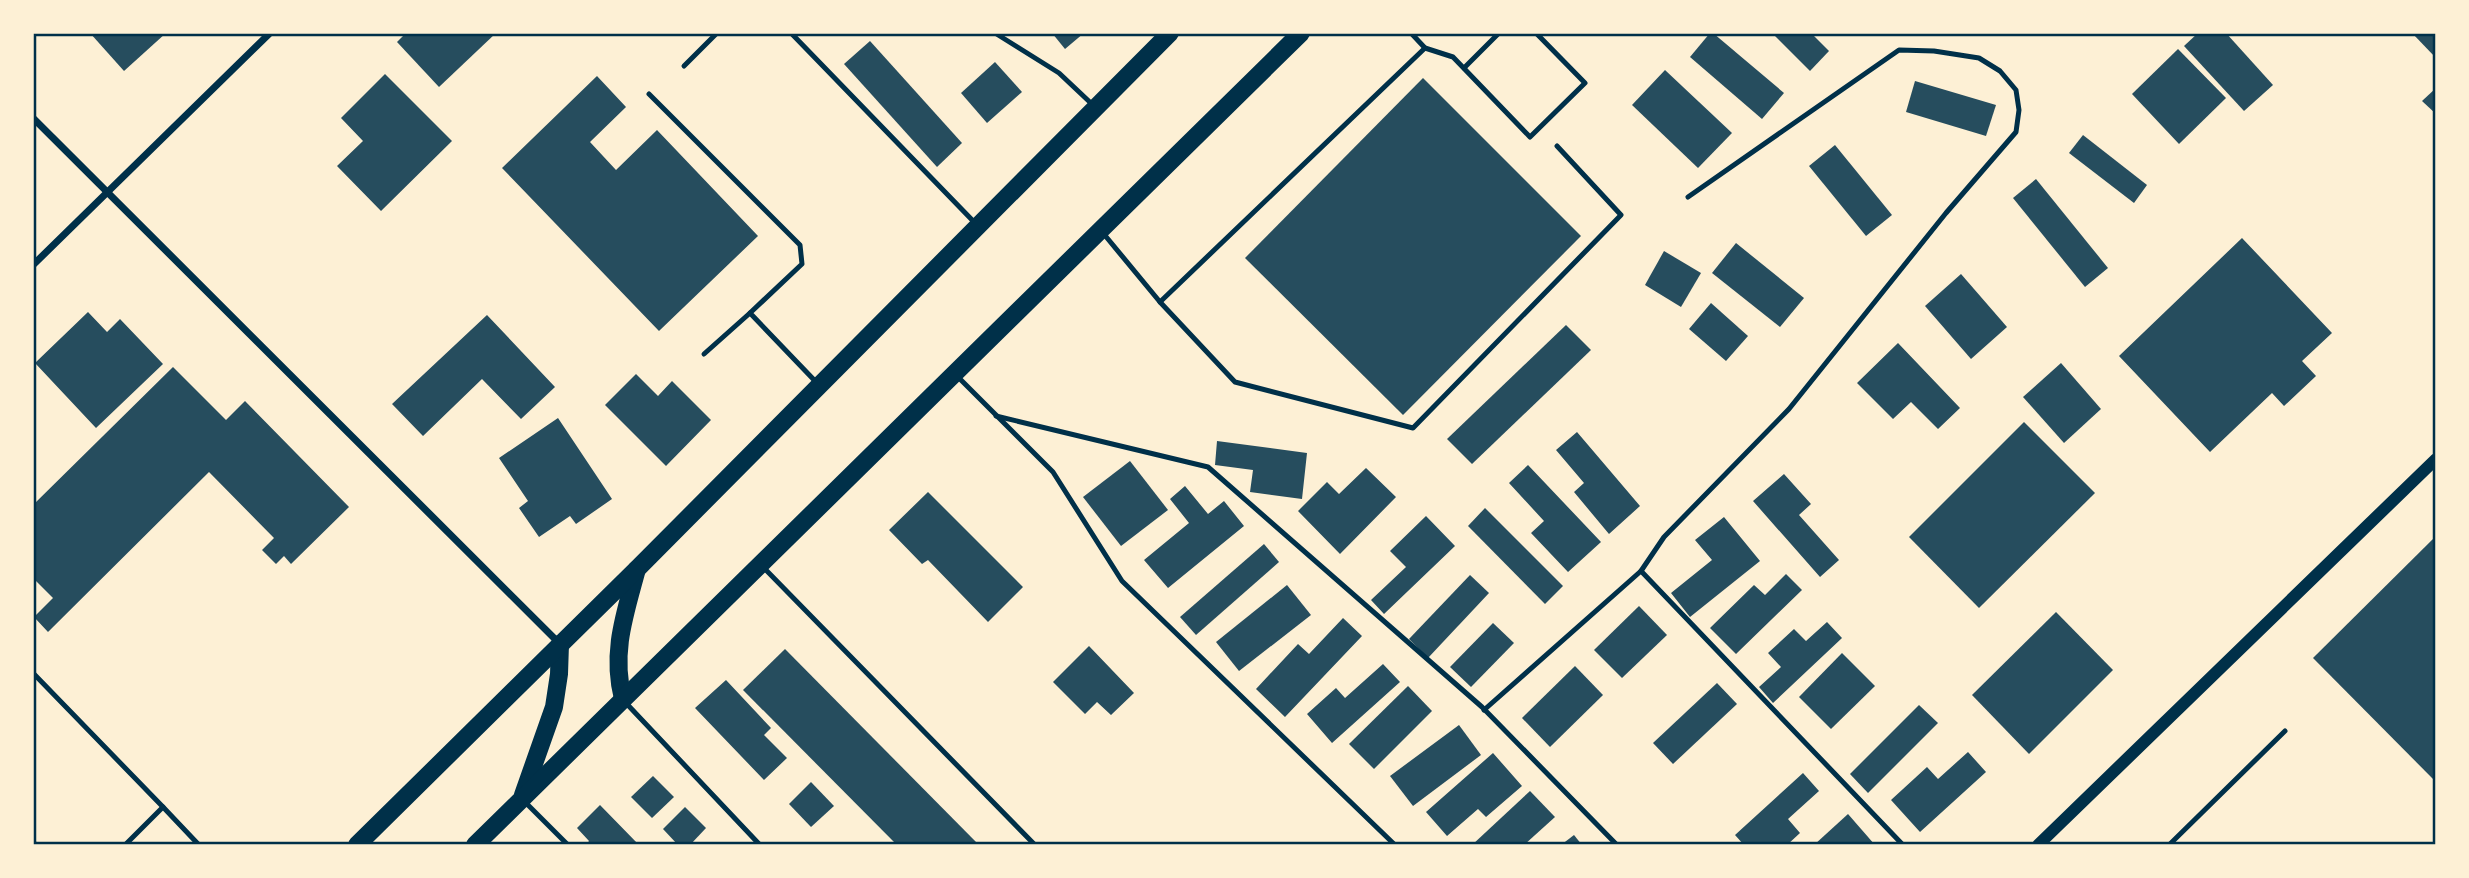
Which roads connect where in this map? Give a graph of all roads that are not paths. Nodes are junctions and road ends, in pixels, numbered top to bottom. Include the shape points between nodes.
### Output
1 (270, 33) edge
2 (717, 33) edge
3 (791, 33) edge
4 (995, 33) edge
5 (1170, 33) edge
6 (1301, 33) edge
7 (1411, 33) edge
8 (1499, 33) edge
9 (1536, 33) edge
10 (1425, 48) junction
11 (684, 66) dead end
12 (1464, 68) junction
13 (649, 94) dead end
14 (1096, 107) junction
15 (33, 118) edge
16 (1558, 146) dead end
17 (107, 194) junction
18 (1688, 197) dead end
19 (978, 226) junction
20 (1100, 230) junction
21 (33, 265) edge
22 (1160, 302) junction
23 (750, 313) junction
24 (704, 355) dead end
25 (954, 374) junction
26 (820, 386) junction
27 (996, 416) junction
28 (2436, 459) edge
29 (761, 564) junction
30 (637, 569) junction
31 (1641, 571) junction
32 (560, 644) junction
33 (33, 673) edge
34 (623, 699) junction
35 (1484, 710) junction
36 (2285, 730) dead end
37 (522, 798) junction
38 (163, 807) junction
39 (125, 845) edge
40 (199, 845) edge
41 (356, 845) edge
42 (475, 845) edge
43 (568, 845) edge
44 (760, 845) edge
45 (1035, 845) edge
46 (1395, 845) edge
47 (1617, 845) edge
48 (1903, 845) edge
49 (2038, 845) edge
50 (2169, 845) edge

1 - 17 street
2 - 11 lane
3 - 19 lane
4 - 14 lane via 1059,73
5 - 14 main road
6 - 20 main road
7 - 10 lane
8 - 12 lane
9 - 12 lane via 1584,83 1530,137
10 - 12 lane via 1453,57
10 - 22 lane
13 - 23 lane via 800,245 802,264
14 - 19 main road
15 - 17 street
16 - 22 lane via 1621,215 1413,428 1235,382
17 - 21 street
17 - 32 street
18 - 31 lane via 1899,50 1979,58 2000,71 2016,90 2016,132 1789,409 1664,537
19 - 26 main road
20 - 22 lane
20 - 25 main road
23 - 24 lane
23 - 26 lane
25 - 27 lane
25 - 29 main road
26 - 30 main road
27 - 35 lane via 1208,467
27 - 46 lane via 1053,472 1122,581
28 - 49 street
29 - 34 main road
29 - 45 lane
30 - 32 main road
30 - 34 main road via 619,636 617,676
31 - 35 lane
31 - 48 lane
32 - 37 main road via 554,707
32 - 41 main road
33 - 38 lane
34 - 37 main road
34 - 44 lane
35 - 47 lane
36 - 50 lane
37 - 42 main road
37 - 43 lane
38 - 39 lane
38 - 40 lane

